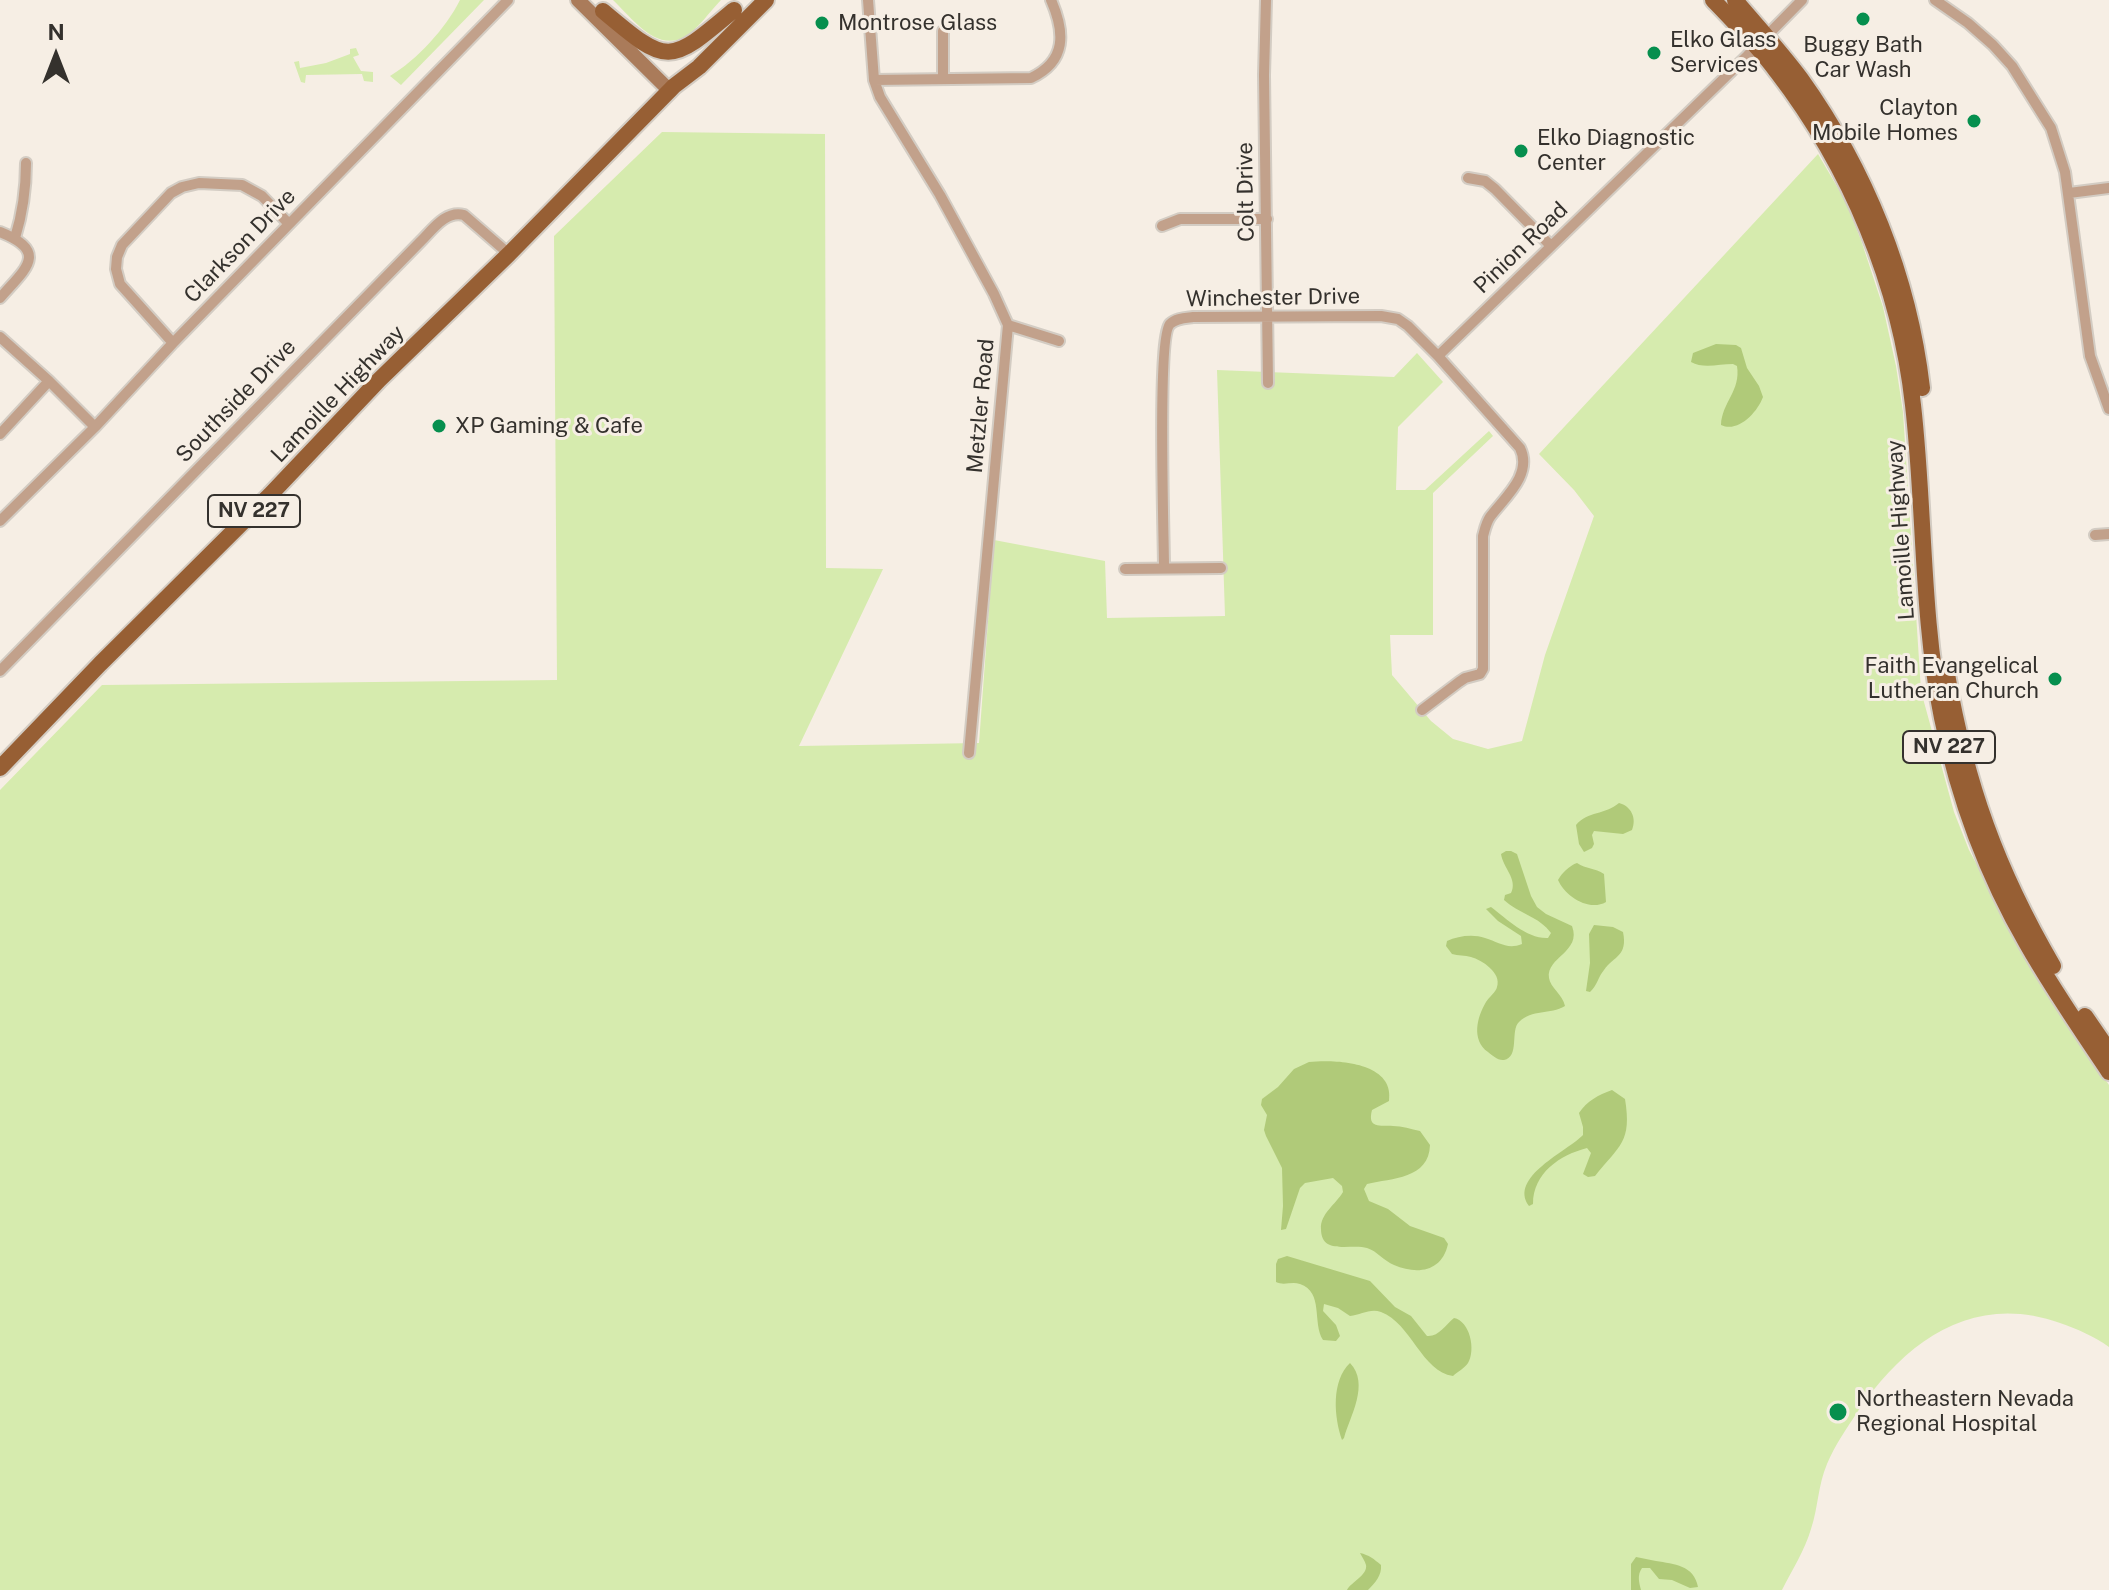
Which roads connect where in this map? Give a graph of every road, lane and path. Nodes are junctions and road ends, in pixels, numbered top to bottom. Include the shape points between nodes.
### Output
1 (508, 0) edge
2 (578, 0) edge
3 (766, 0) edge
4 (868, 0) edge
5 (1051, 0) edge
6 (1266, 0) edge
7 (1713, 0) edge
8 (1735, 0) edge
9 (1802, 0) edge
10 (1935, 0) edge
11 (739, 5) edge
12 (598, 6) edge
13 (943, 31) dead end
14 (1761, 41) junction
15 (943, 78) junction
16 (874, 80) junction
17 (672, 88) junction
18 (26, 163) dead end
19 (1468, 178) dead end
20 (2109, 188) edge
21 (2069, 193) junction
22 (1267, 219) junction
23 (289, 224) junction
24 (1162, 226) dead end
25 (0, 232) edge
26 (15, 238) junction
27 (1551, 246) junction
28 (509, 254) junction
29 (5, 283) edge
30 (0, 298) edge
31 (1268, 317) junction
32 (1008, 325) junction
33 (0, 337) edge
34 (1059, 341) dead end
35 (173, 343) junction
36 (1438, 356) junction
37 (49, 381) junction
38 (1268, 383) dead end
39 (2109, 409) edge
40 (95, 427) junction
41 (0, 434) edge
42 (0, 521) edge
43 (2109, 534) edge
44 (2095, 535) dead end
45 (1164, 568) junction
46 (1221, 568) dead end
47 (1125, 569) dead end
48 (0, 671) edge
49 (1422, 710) dead end
50 (969, 753) dead end
51 (0, 768) edge
52 (2109, 1051) edge
53 (2109, 1072) edge

1 - 23 street, Clarkson Drive
2 - 17 main road
3 - 17 main road, Lamoille Highway / NV 227
4 - 16 street, Metzler Road
5 - 15 street via 1062,37 1059,51 1042,73 1023,79
6 - 22 street, Colt Drive
7 - 14 main road, Lamoille Highway / NV 227
8 - 14 main road, Lamoille Highway / NV 227
9 - 14 street, Pinion Road
10 - 21 street via 1968,23 2012,66 2051,128
11 - 12 main road via 688,46 668,53 648,48
11 - 17 main road, Lamoille Highway / NV 227 via 686,55
12 - 17 main road
13 - 15 street
14 - 27 street, Pinion Road
14 - 52 main road, Lamoille Highway / NV 227 via 1799,76 1843,144 1892,257 1917,354 1942,635 1962,754 2013,893 2059,977
14 - 53 main road, Lamoille Highway / NV 227 via 1840,170 1895,310 1914,408 1931,637 1942,715 1962,796 2026,943
15 - 16 street
16 - 32 street, Metzler Road
17 - 28 main road, Lamoille Highway / NV 227
18 - 26 street
19 - 27 street via 1495,189
20 - 21 street
21 - 39 street via 2090,356
22 - 24 street via 1180,219
22 - 31 street, Colt Drive
23 - 35 street, Clarkson Drive
23 - 35 street via 262,196 242,185 199,183 171,193 122,245 116,269 120,284
25 - 26 street
26 - 29 street via 30,259 25,270
27 - 36 street, Pinion Road
28 - 48 street, Southside Drive via 464,215 449,215
28 - 51 main road, Lamoille Highway / NV 227
29 - 30 street
31 - 36 street, Winchester Drive via 1398,319
31 - 38 street, Colt Drive
31 - 45 street, Winchester Drive via 1178,319 1166,331
32 - 34 street
32 - 50 street, Metzler Road
33 - 37 street
35 - 40 street, Clarkson Drive
36 - 49 street, Winchester Drive via 1523,454 1520,477 1491,516 1483,538 1483,669
37 - 40 street
37 - 41 street
40 - 42 street, Clarkson Drive
43 - 44 street
45 - 46 street
45 - 47 street

